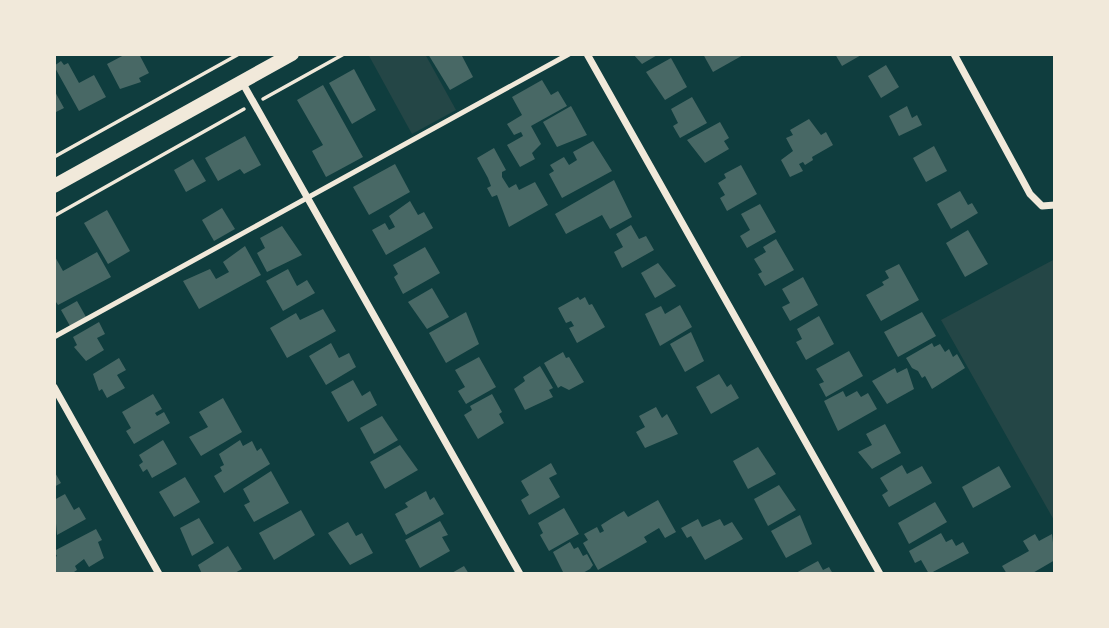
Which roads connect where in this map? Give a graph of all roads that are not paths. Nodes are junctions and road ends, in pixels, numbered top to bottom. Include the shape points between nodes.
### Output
1 (292, 54) edge
2 (569, 54) edge
3 (587, 54) edge
4 (954, 54) edge
5 (242, 82) junction
6 (54, 186) edge
7 (308, 198) junction
8 (1055, 205) edge
9 (54, 337) edge
10 (54, 387) edge
11 (159, 574) edge
12 (520, 574) edge
13 (880, 574) edge

1 - 5 main road
2 - 7 lane
3 - 13 street
4 - 8 street via 1030,194 1042,206
5 - 6 main road
5 - 7 street
7 - 9 lane
7 - 12 street
10 - 11 street

